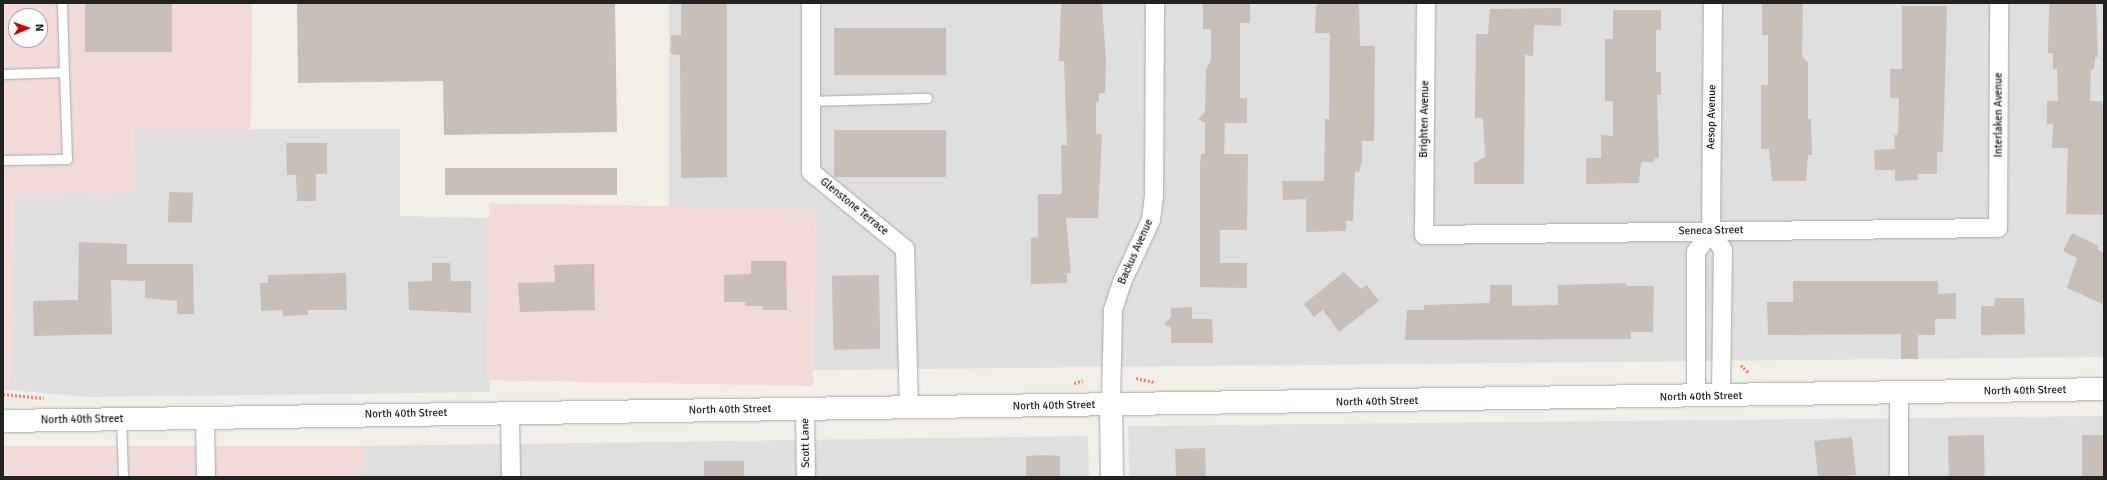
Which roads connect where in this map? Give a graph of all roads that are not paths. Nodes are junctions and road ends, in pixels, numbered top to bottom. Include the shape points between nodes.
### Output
1 (62, 3) edge
2 (811, 3) edge
3 (1155, 3) edge
4 (1426, 3) edge
5 (1713, 3) edge
6 (1999, 3) edge
7 (64, 72) junction
8 (3, 74) edge
9 (927, 98) dead end
10 (811, 101) junction
11 (3, 160) edge
12 (1998, 228) joint
13 (1711, 231) junction
14 (1424, 235) joint
15 (2104, 389) edge
16 (1899, 393) junction
17 (1696, 397) junction
18 (1721, 397) junction
19 (1111, 405) junction
20 (909, 408) junction
21 (805, 409) junction
22 (510, 413) junction
23 (205, 417) junction
24 (121, 419) junction
25 (3, 422) edge
26 (123, 477) edge
27 (206, 477) edge
28 (511, 477) edge
29 (806, 477) edge
30 (1112, 477) edge
31 (1899, 477) edge

1 - 7 lane
2 - 10 street, Glenstone Terrace
3 - 19 street, Backus Avenue via 1152,212 1113,310
4 - 14 street, Brighten Avenue
5 - 13 street, Aesop Avenue
6 - 12 street, Interlaken Avenue
7 - 8 lane
7 - 11 lane via 67,159
9 - 10 lane
10 - 20 street, Glenstone Terrace via 811,172 905,249
12 - 13 street, Seneca Street
13 - 14 street, Seneca Street
13 - 17 street via 1696,252
13 - 18 street via 1723,250
15 - 16 street, North 40th Street
16 - 18 street, North 40th Street
16 - 31 street
17 - 18 street, North 40th Street
17 - 19 street, North 40th Street
19 - 20 street, North 40th Street
19 - 30 street, Backus Avenue
20 - 21 street, North 40th Street
21 - 22 street, North 40th Street
21 - 29 street, Scott Lane
22 - 23 street, North 40th Street
22 - 28 street
23 - 24 street, North 40th Street
23 - 27 street
24 - 25 street, North 40th Street
24 - 26 lane

